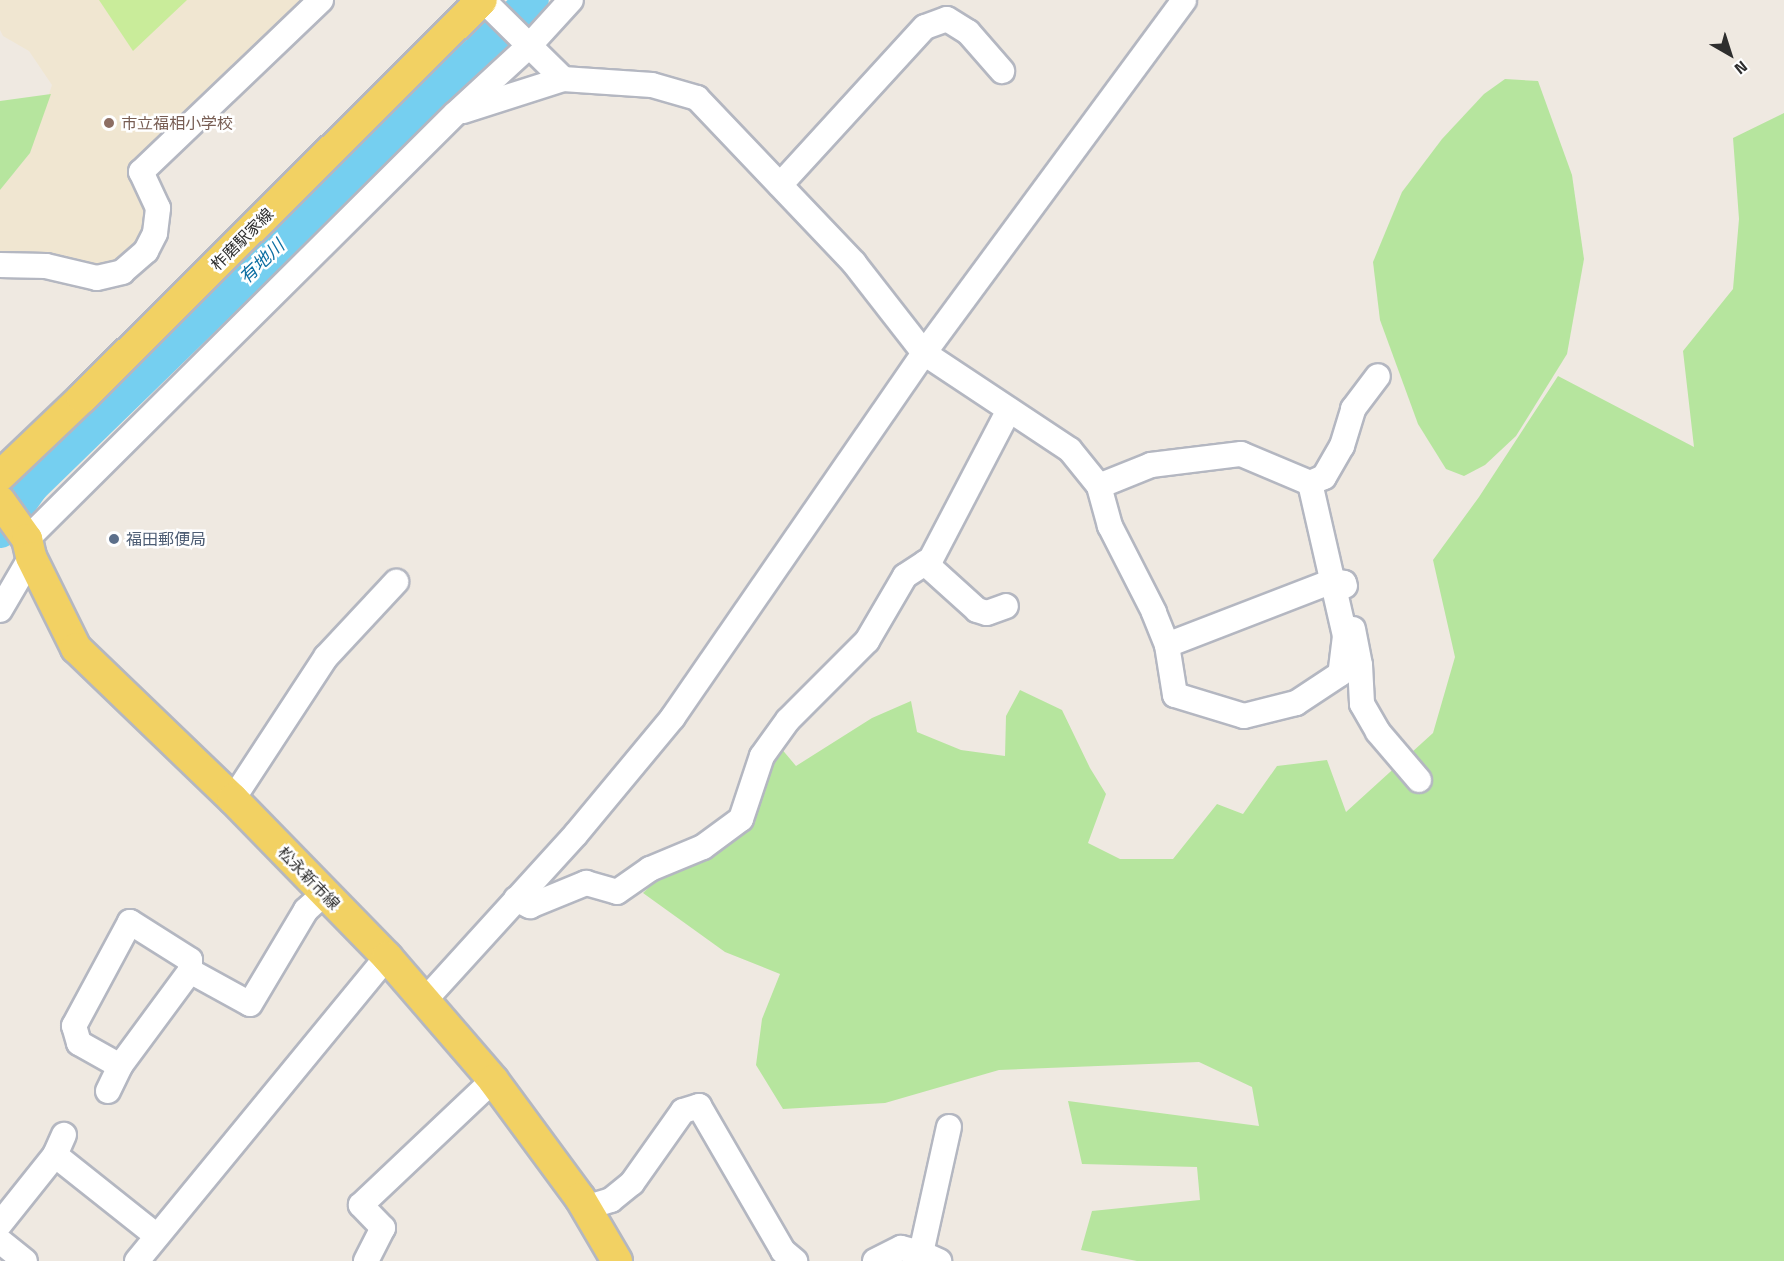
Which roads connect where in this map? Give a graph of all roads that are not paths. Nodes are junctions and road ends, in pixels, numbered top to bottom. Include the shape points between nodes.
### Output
1 (321, 0) edge
2 (483, 0) edge
3 (571, 0) edge
4 (1184, 0) edge
5 (529, 46) junction
6 (1002, 71) dead end
7 (563, 79) junction
8 (455, 114) junction
9 (780, 185) junction
10 (0, 265) edge
11 (924, 353) junction
12 (1378, 376) dead end
13 (1010, 410) junction
14 (0, 476) edge
15 (1310, 483) junction
16 (1099, 486) junction
17 (0, 501) edge
18 (29, 548) junction
19 (925, 563) junction
20 (1333, 581) junction
21 (396, 582) dead end
22 (1006, 606) dead end
23 (0, 610) edge
24 (1167, 645) junction
25 (1419, 780) dead end
26 (233, 799) junction
27 (324, 894) junction
28 (516, 899) junction
29 (387, 957) junction
30 (190, 971) junction
31 (425, 1000) junction
32 (120, 1066) junction
33 (493, 1080) junction
34 (108, 1091) dead end
35 (950, 1127) dead end
36 (585, 1208) junction
37 (0, 1224) edge
38 (157, 1236) junction
39 (0, 1241) edge
40 (930, 1257) edge
41 (25, 1261) edge
42 (137, 1261) edge
43 (366, 1261) edge
44 (618, 1261) edge
45 (795, 1261) edge
46 (875, 1261) edge

1 - 10 street via 141,172 158,208 155,232 146,251 122,272 97,278 46,266
2 - 5 street
2 - 14 main road, 柞磨駅家線
3 - 5 street
4 - 11 street
5 - 7 street
5 - 8 street
6 - 9 street via 968,32 947,19 925,27
7 - 8 street
7 - 9 street via 652,85 697,98
8 - 18 street
9 - 11 street via 854,263
11 - 13 street
11 - 28 street via 673,717
12 - 15 street via 1353,409 1342,446 1324,477
13 - 16 street via 1070,450
13 - 19 street via 931,559
15 - 16 street via 1241,454 1151,465
15 - 20 street
16 - 24 street via 1110,526
17 - 18 main road, 松永新市線
18 - 23 street
18 - 26 main road, 松永新市線 via 76,648
19 - 22 street via 977,610 987,613
19 - 28 street via 905,576 867,641 788,720 768,747 741,819 703,847 650,869 617,892 586,882 530,906
20 - 24 street
20 - 24 street via 1345,636 1340,674 1296,703 1244,716 1175,695
20 - 25 street via 1344,583 1360,665 1362,704 1378,732
21 - 26 street via 327,657
26 - 27 main road, 松永新市線
27 - 29 main road, 松永新市線
27 - 30 street via 306,910 250,1004
28 - 31 street
29 - 31 main road, 松永新市線
29 - 38 street
30 - 32 street
30 - 32 street via 190,960 130,922 74,1026 79,1043
31 - 33 main road, 松永新市線
32 - 34 street
33 - 36 main road, 松永新市線
33 - 43 street via 361,1205 383,1228
35 - 40 street
36 - 44 main road, 松永新市線
36 - 45 street via 611,1200 632,1183 682,1111 699,1106 783,1251
37 - 38 street via 59,1145
38 - 42 street
39 - 41 street
40 - 46 street via 901,1248

